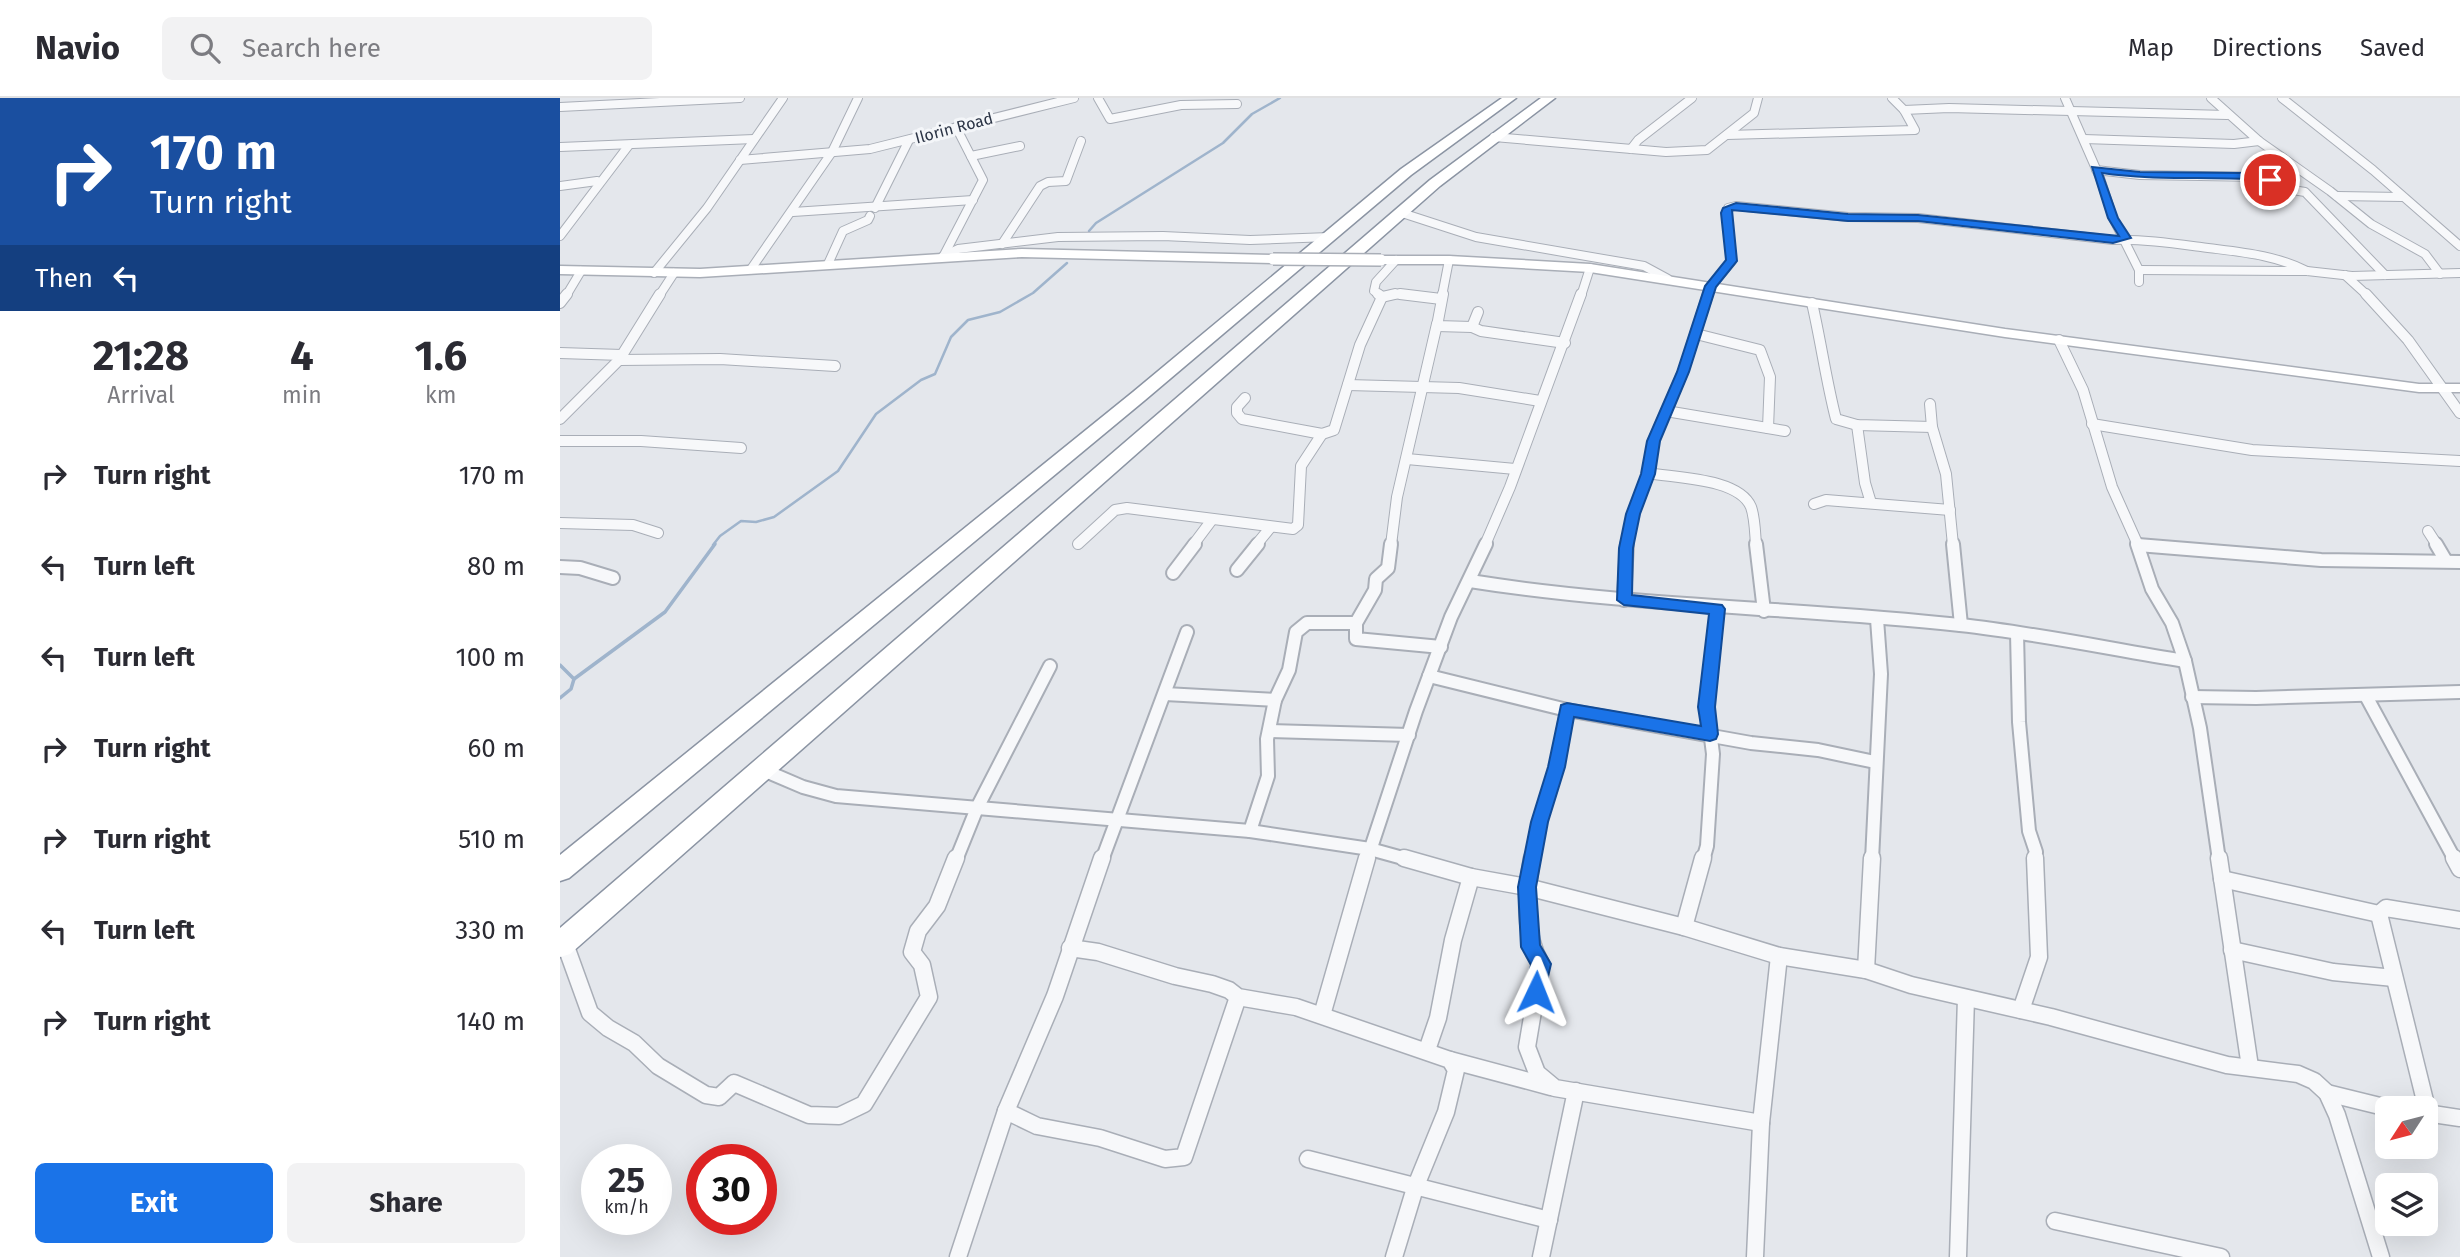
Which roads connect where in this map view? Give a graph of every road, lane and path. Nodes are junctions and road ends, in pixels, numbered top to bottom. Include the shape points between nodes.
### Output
1 (740, 98) edge
2 (783, 98) edge
3 (858, 98) edge
4 (1098, 98) edge
5 (1510, 98) edge
6 (1549, 98) edge
7 (1692, 98) edge
8 (1758, 98) edge
9 (1892, 98) edge
10 (2065, 98) edge
11 (2211, 98) edge
12 (2281, 98) edge
13 (679, 99) edge
14 (1069, 99) edge
15 (598, 101) edge
16 (1182, 102) edge
17 (1237, 104) dead end
18 (560, 107) edge
19 (1904, 110) junction
20 (2071, 111) junction
21 (2227, 115) junction
22 (956, 127) junction
23 (1727, 135) junction
24 (1494, 136) junction
25 (754, 139) junction
26 (2084, 139) junction
27 (909, 140) junction
28 (1082, 141) dead end
29 (2259, 141) junction
30 (629, 145) junction
31 (1020, 146) dead end
32 (560, 147) edge
33 (1631, 149) junction
34 (832, 152) junction
35 (971, 156) junction
36 (740, 160) junction
37 (2096, 170) junction
38 (597, 181) junction
39 (560, 186) edge
40 (2305, 192) junction
41 (2335, 195) junction
42 (2402, 197) junction
43 (973, 200) junction
44 (875, 208) junction
45 (793, 212) junction
46 (1402, 213) junction
47 (870, 216) dead end
48 (560, 236) edge
49 (1329, 237) junction
50 (2125, 238) junction
51 (1002, 244) junction
52 (2460, 246) edge
53 (943, 256) junction
54 (1396, 260) junction
55 (1449, 260) junction
56 (828, 264) junction
57 (1590, 268) junction
58 (751, 269) junction
59 (560, 270) edge
60 (2139, 270) junction
61 (581, 271) junction
62 (2306, 271) junction
63 (654, 273) junction
64 (674, 273) junction
65 (2460, 273) edge
66 (2440, 274) junction
67 (2346, 275) junction
68 (2385, 275) junction
69 (1668, 279) junction
70 (2139, 282) dead end
71 (1711, 286) junction
72 (1382, 297) junction
73 (1441, 299) junction
74 (560, 303) edge
75 (1812, 303) junction
76 (1478, 312) dead end
77 (1437, 324) junction
78 (1472, 327) junction
79 (1696, 334) junction
80 (2059, 340) junction
81 (1565, 343) junction
82 (560, 353) edge
83 (620, 358) junction
84 (835, 366) dead end
85 (1348, 385) junction
86 (1424, 387) junction
87 (2460, 388) edge
88 (2444, 389) junction
89 (1245, 398) dead end
90 (1540, 401) junction
91 (1930, 404) dead end
92 (1666, 411) junction
93 (2460, 413) edge
94 (560, 419) edge
95 (2092, 424) junction
96 (1857, 425) junction
97 (1932, 427) junction
98 (1768, 428) junction
99 (1785, 431) dead end
100 (1322, 434) junction
101 (560, 441) edge
102 (741, 448) dead end
103 (1407, 459) junction
104 (2460, 461) edge
105 (1515, 469) junction
106 (1648, 474) junction
107 (1871, 503) junction
108 (1814, 504) dead end
109 (1950, 510) junction
110 (1211, 520) junction
111 (560, 523) edge
112 (1270, 528) junction
113 (2428, 531) dead end
114 (658, 533) dead end
115 (1078, 544) dead end
116 (2138, 545) junction
117 (2446, 561) junction
118 (2460, 562) edge
119 (560, 567) edge
120 (1237, 570) dead end
121 (1173, 573) dead end
122 (613, 579) dead end
123 (1470, 581) junction
124 (1624, 600) junction
125 (1717, 609) junction
126 (1764, 611) junction
127 (1877, 619) junction
128 (1356, 623) junction
129 (1961, 625) junction
130 (1187, 632) dead end
131 (2017, 633) junction
132 (1441, 647) junction
133 (2185, 661) junction
134 (1050, 666) dead end
135 (1429, 676) junction
136 (2460, 692) edge
137 (1165, 694) junction
138 (2366, 696) junction
139 (2192, 697) junction
140 (1275, 700) junction
141 (1567, 710) junction
142 (1270, 731) junction
143 (1710, 734) junction
144 (1409, 735) junction
145 (1875, 762) junction
146 (761, 769) junction
147 (977, 808) junction
148 (1116, 818) junction
149 (1250, 831) junction
150 (2455, 848) edge
151 (1370, 849) junction
152 (2460, 869) edge
153 (560, 870) edge
154 (1471, 877) junction
155 (2222, 879) junction
156 (1527, 887) junction
157 (2379, 914) junction
158 (2460, 920) edge
159 (1684, 927) junction
160 (562, 943) edge
161 (1070, 948) junction
162 (2232, 950) junction
163 (1779, 956) junction
164 (1866, 970) junction
165 (2394, 978) junction
166 (1238, 997) junction
167 (1966, 998) junction
168 (2021, 1010) junction
169 (1322, 1015) junction
170 (1427, 1050) junction
171 (1450, 1060) junction
172 (2250, 1067) junction
173 (1555, 1088) junction
174 (1576, 1091) junction
175 (2326, 1093) junction
176 (2423, 1096) edge
177 (2375, 1105) edge
178 (1006, 1111) junction
179 (2438, 1115) edge
180 (2460, 1118) edge
181 (1761, 1123) junction
182 (1308, 1159) dead end
183 (1415, 1188) junction
184 (1549, 1220) junction
185 (2054, 1221) dead end
186 (958, 1257) edge
187 (1394, 1257) edge
188 (1541, 1257) edge
189 (1755, 1257) edge
190 (1958, 1257) edge
191 (2221, 1257) edge
192 (2381, 1257) edge

1 - 13 street
2 - 25 street
3 - 34 street
4 - 16 street via 1115,119
5 - 49 highway via 1406,172
6 - 24 highway
7 - 33 street
8 - 23 street via 1754,113
9 - 19 street
10 - 20 street
11 - 21 street
12 - 42 street
13 - 15 street
14 - 22 street, Ilorin Road
15 - 18 street
16 - 17 street
19 - 20 street
19 - 23 street via 1915,130
20 - 21 street
20 - 26 street
21 - 29 street
22 - 27 street, Ilorin Road
22 - 35 street
23 - 33 street via 1707,150
24 - 33 street
24 - 46 highway
25 - 30 street
25 - 36 street
26 - 29 street
26 - 37 street
27 - 34 street, Ilorin Road
27 - 44 street
28 - 51 street via 1066,181 1040,186
29 - 41 street
30 - 32 street
30 - 38 street
31 - 35 street
34 - 36 street
34 - 45 street
35 - 43 street via 983,180
36 - 63 street
37 - 40 street via 2260,177
37 - 50 street
38 - 39 street
38 - 48 street
40 - 41 street
40 - 68 street
41 - 42 street
41 - 66 street via 2371,224 2425,254
42 - 52 street
43 - 44 street
43 - 53 street
44 - 45 street
45 - 58 street
46 - 69 street via 1511,245 1644,266
46 - 146 highway
47 - 56 street via 843,231
49 - 51 street via 1058,237
49 - 153 highway
50 - 60 street
50 - 62 street via 2264,255
50 - 71 street via 1736,206 1726,213 1732,261
51 - 53 street via 958,249
53 - 54 main road, bridge via 1062,253
53 - 56 main road
54 - 55 main road
54 - 72 street via 1376,282 1374,291
55 - 57 main road
55 - 73 street
56 - 58 main road
57 - 69 main road
57 - 81 street
58 - 64 main road
59 - 61 main road
60 - 62 street
60 - 70 street
61 - 63 main road
61 - 74 street
62 - 67 street
63 - 64 main road
64 - 83 street
65 - 66 street
66 - 68 street
67 - 68 street
67 - 88 street via 2418,352
69 - 71 main road
71 - 75 main road
71 - 79 street
72 - 73 street
72 - 85 street
73 - 77 street
75 - 80 main road
75 - 96 street via 1836,419
76 - 78 street
77 - 78 street
77 - 86 street
78 - 81 street
79 - 92 street
79 - 98 street via 1760,350 1768,366
80 - 88 main road
80 - 95 street via 2083,390
81 - 90 street
82 - 83 street
83 - 84 street
83 - 94 street
85 - 86 street
85 - 100 street via 1334,429
86 - 90 street
86 - 103 street
87 - 88 main road
88 - 93 street
89 - 100 street via 1237,407 1242,419
90 - 105 street
91 - 97 street
92 - 98 street
92 - 106 street via 1653,441
95 - 104 street via 2252,450
95 - 116 street via 2112,487
96 - 97 street
96 - 107 street
97 - 109 street via 1946,474
98 - 99 street
100 - 112 street via 1301,466 1298,525
101 - 102 street
103 - 105 street
103 - 128 street via 1388,568 1376,579 1375,590
105 - 123 street
106 - 124 street via 1628,537
106 - 126 street via 1726,487 1742,494 1752,509
107 - 108 street via 1826,500
107 - 109 street
109 - 129 street
110 - 112 street
110 - 115 street via 1115,510
110 - 121 street
111 - 114 street via 633,525
112 - 120 street
113 - 117 street
116 - 117 street via 2321,560
116 - 133 street via 2152,589 2172,623
117 - 118 street
119 - 122 street
123 - 124 street
123 - 132 street
124 - 125 street
125 - 126 street
125 - 143 street via 1707,707
126 - 127 street
127 - 129 street
127 - 145 street via 1882,690
128 - 132 street via 1356,639
128 - 140 street via 1301,625
129 - 131 street
130 - 137 street
131 - 133 street
131 - 168 street via 2019,722 2029,831 2036,852 2039,957
132 - 135 street
133 - 139 street
134 - 147 street
135 - 141 street
135 - 144 street
136 - 138 street
137 - 140 street
137 - 148 street
138 - 139 street
138 - 150 street
139 - 155 street
140 - 142 street
141 - 143 street
141 - 156 street
142 - 144 street
142 - 149 street via 1268,776
143 - 145 street
143 - 159 street via 1713,754 1707,846
144 - 151 street
145 - 164 street
146 - 147 street via 836,796
146 - 160 highway
147 - 148 street
147 - 160 street via 937,906 918,930 912,952 922,965 929,997 864,1104 839,1116 809,1115 734,1083 719,1097 706,1095 658,1066 634,1042 590,1013
148 - 149 street
148 - 161 street
149 - 151 street
150 - 152 street
151 - 154 street
151 - 169 street
154 - 156 street
154 - 170 street
155 - 157 street
155 - 162 street
156 - 159 street
156 - 173 street via 1531,947 1541,964 1527,1046 1536,1073
157 - 158 street via 2386,908
157 - 165 street
159 - 163 street
161 - 166 street via 1212,984
161 - 178 street via 1055,996
162 - 165 street via 2333,972
162 - 172 street
163 - 164 street
163 - 181 street
164 - 167 street
165 - 176 street
166 - 169 street
166 - 178 street via 1184,1157 1165,1159 1100,1138 1037,1126
167 - 168 street
167 - 190 street
168 - 172 street via 2227,1065
169 - 170 street
170 - 171 street
171 - 173 street
171 - 183 street via 1456,1070 1446,1112
172 - 175 street via 2298,1074
173 - 174 street
174 - 181 street
174 - 184 street
175 - 177 street
175 - 192 street
178 - 186 street
179 - 180 street
181 - 189 street
182 - 183 street
183 - 184 street
183 - 187 street
184 - 188 street
185 - 191 street

